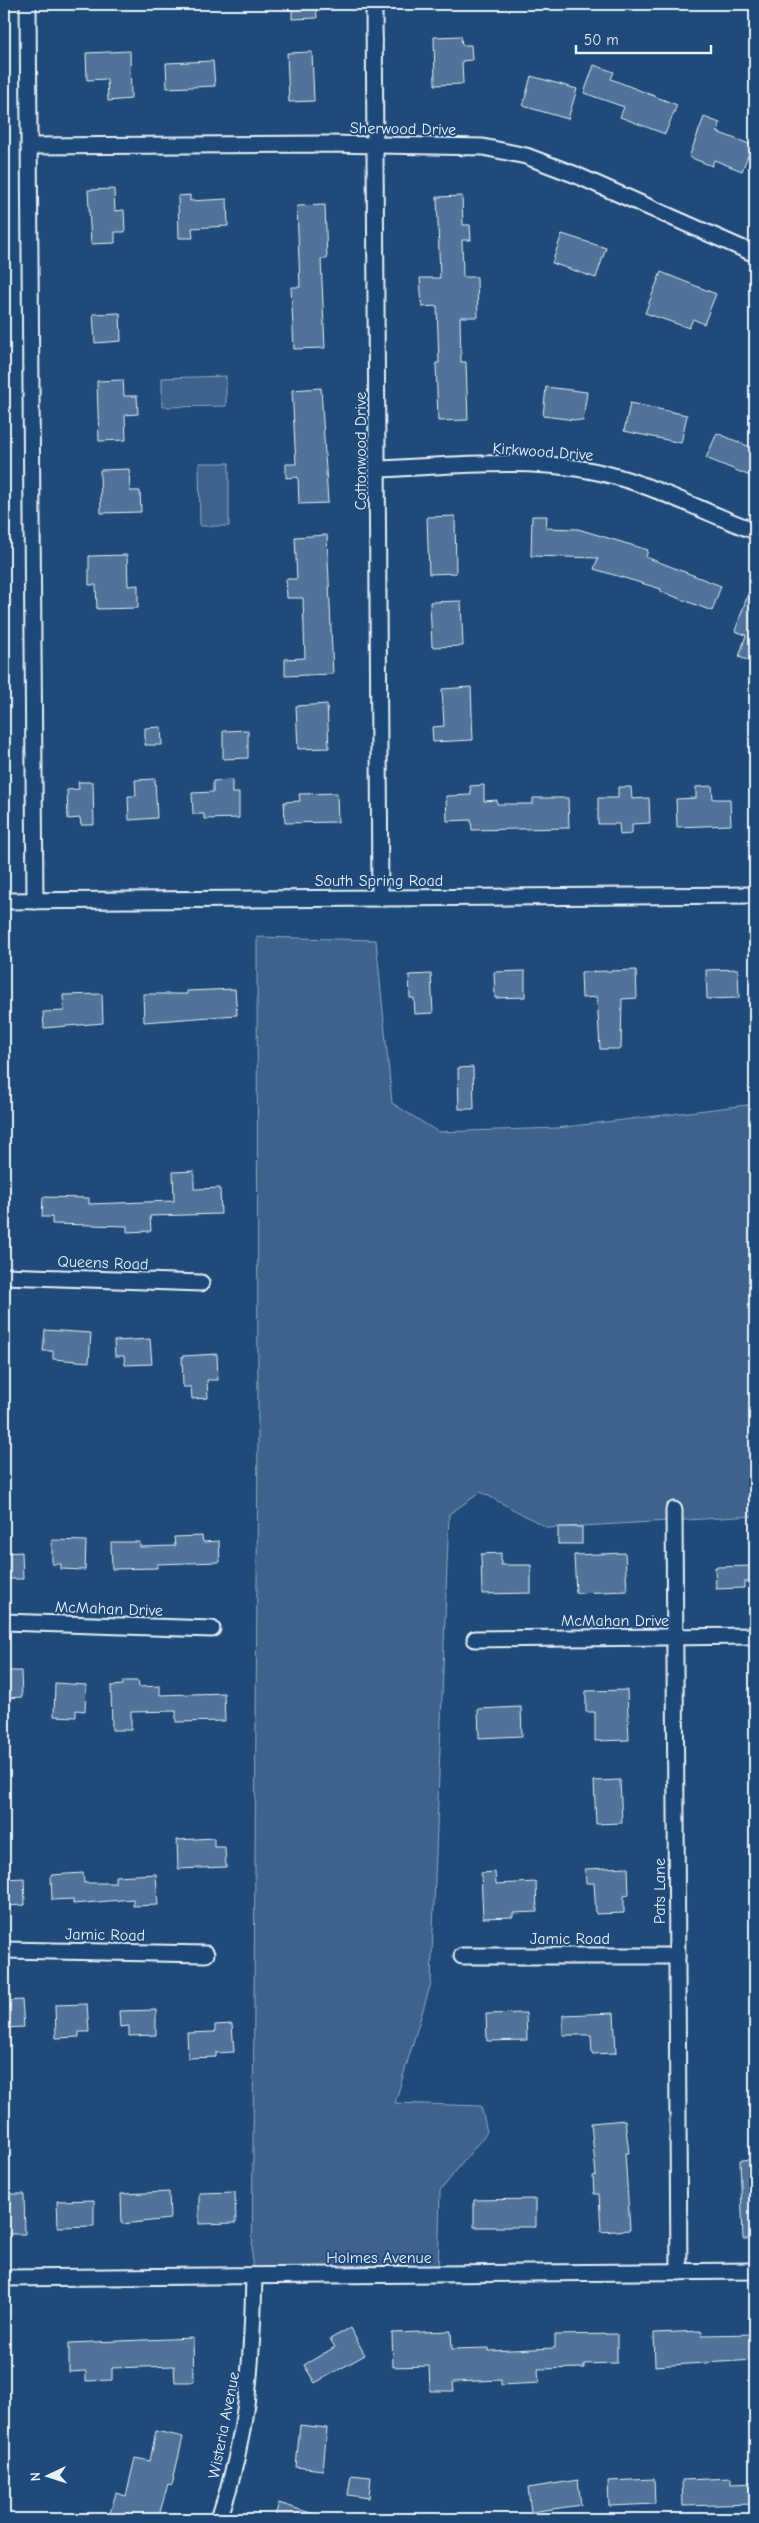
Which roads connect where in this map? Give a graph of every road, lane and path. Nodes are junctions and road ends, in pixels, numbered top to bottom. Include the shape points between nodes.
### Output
1 (28, 4) edge
2 (374, 4) edge
3 (375, 144) junction
4 (29, 146) junction
5 (755, 254) edge
6 (378, 469) junction
7 (755, 531) edge
8 (755, 895) edge
9 (380, 897) junction
10 (4, 901) edge
11 (35, 901) junction
12 (4, 1276) edge
13 (201, 1283) dead end
14 (674, 1510) dead end
15 (4, 1622) edge
16 (212, 1629) dead end
17 (755, 1636) edge
18 (675, 1638) junction
19 (476, 1639) dead end
20 (4, 1950) edge
21 (206, 1954) dead end
22 (462, 1956) dead end
23 (677, 1956) junction
24 (755, 2271) edge
25 (680, 2272) junction
26 (254, 2276) junction
27 (4, 2278) edge
28 (219, 2519) edge

1 - 4 street
2 - 3 street, Cottonwood Drive
3 - 4 street, Sherwood Drive
3 - 5 street, Sherwood Drive via 483,147 526,156
3 - 6 street, Cottonwood Drive
4 - 11 street
6 - 7 street, Kirkwood Drive via 493,464 579,469 667,492
6 - 9 street, Cottonwood Drive
8 - 9 street, South Spring Road
9 - 11 street, South Spring Road
10 - 11 street, South Spring Road
12 - 13 street, Queens Road
14 - 18 street, Pats Lane
15 - 16 street, McMahan Drive
17 - 18 street, McMahan Drive
18 - 19 street, McMahan Drive
18 - 23 street, Pats Lane
20 - 21 street, Jamic Road
22 - 23 street, Jamic Road
23 - 25 street, Pats Lane
24 - 25 street, Holmes Avenue
25 - 26 street, Holmes Avenue
26 - 27 street, Holmes Avenue
26 - 28 street, Wisteria Avenue via 253,2351 247,2412

